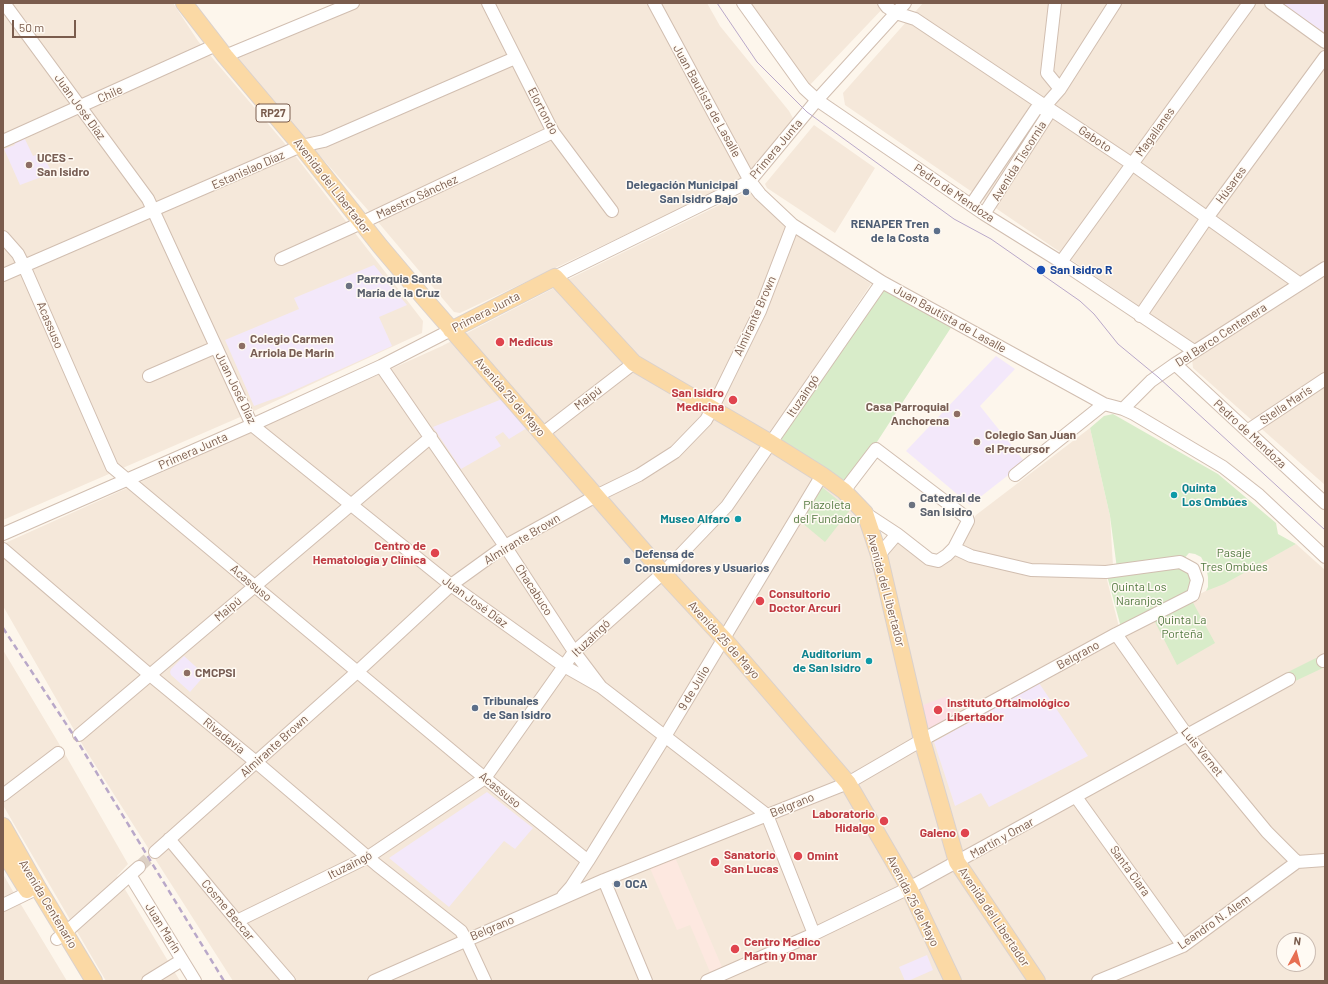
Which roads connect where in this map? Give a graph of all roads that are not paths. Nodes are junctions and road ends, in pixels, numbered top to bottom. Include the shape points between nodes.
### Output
1 (4, 3) edge
2 (184, 3) edge
3 (353, 3) edge
4 (488, 3) edge
5 (654, 3) edge
6 (884, 3) edge
7 (905, 3) edge
8 (1055, 3) edge
9 (1115, 3) edge
10 (1249, 3) edge
11 (1271, 3) edge
12 (745, 4) edge
13 (896, 13) junction
14 (1325, 42) edge
15 (220, 50) junction
16 (1325, 57) edge
17 (515, 58) junction
18 (1060, 89) junction
19 (817, 100) junction
20 (1045, 106) junction
21 (80, 107) junction
22 (553, 132) junction
23 (3, 141) edge
24 (301, 146) junction
25 (1132, 164) junction
26 (750, 181) junction
27 (971, 205) junction
28 (154, 210) junction
29 (612, 211) dead end
30 (984, 214) junction
31 (1207, 218) junction
32 (361, 223) junction
33 (793, 225) junction
34 (3, 237) edge
35 (281, 259) dead end
36 (1061, 262) junction
37 (24, 266) junction
38 (1325, 268) edge
39 (3, 275) edge
40 (555, 277) junction
41 (882, 282) junction
42 (1300, 284) junction
43 (1140, 316) junction
44 (451, 330) junction
45 (216, 347) junction
46 (1194, 351) junction
47 (634, 363) junction
48 (1175, 364) junction
49 (381, 366) junction
50 (149, 376) dead end
51 (1325, 379) edge
52 (1104, 404) junction
53 (712, 409) junction
54 (1123, 409) junction
55 (252, 425) junction
56 (1247, 431) junction
57 (542, 434) junction
58 (431, 437) junction
59 (771, 443) junction
60 (822, 475) junction
61 (1015, 475) dead end
62 (126, 480) junction
63 (844, 491) junction
64 (596, 496) junction
65 (1325, 503) edge
66 (351, 505) junction
67 (865, 513) junction
68 (3, 534) edge
69 (896, 534) junction
70 (505, 546) junction
71 (954, 548) junction
72 (3, 549) edge
73 (880, 555) junction
74 (1325, 557) edge
75 (663, 573) junction
76 (451, 585) junction
77 (255, 586) junction
78 (1116, 634) junction
79 (724, 639) junction
80 (574, 652) junction
81 (564, 666) junction
82 (357, 672) junction
83 (150, 675) junction
84 (1289, 679) dead end
85 (601, 687) junction
86 (79, 735) dead end
87 (1187, 735) junction
88 (665, 736) junction
89 (922, 740) junction
90 (58, 753) dead end
91 (256, 762) junction
92 (485, 778) junction
93 (848, 783) junction
94 (3, 795) edge
95 (1076, 797) junction
96 (767, 815) junction
97 (3, 826) edge
98 (169, 839) junction
99 (3, 851) edge
100 (155, 852) tunnel mouth
101 (368, 857) junction
102 (1325, 860) edge
103 (588, 861) junction
104 (957, 862) junction
105 (1297, 862) junction
106 (604, 880) junction
107 (909, 888) junction
108 (34, 891) junction
109 (561, 898) junction
110 (3, 905) edge
111 (236, 921) junction
112 (814, 934) junction
113 (61, 936) junction
114 (466, 940) junction
115 (1183, 946) junction
116 (182, 960) junction
117 (82, 981) edge
118 (94, 981) edge
119 (148, 981) edge
120 (195, 981) edge
121 (289, 981) edge
122 (374, 981) edge
123 (484, 981) edge
124 (646, 981) edge
125 (706, 981) edge
126 (952, 981) edge
127 (1037, 981) edge
128 (1098, 981) edge

1 - 21 street, Juan José Díaz
2 - 15 main road, Avenida del Libertador / RP27
3 - 15 street, Chile
4 - 17 street, Elortondo
5 - 26 street, Juan Bautista de Lasalle
6 - 13 street, Gaboto
7 - 13 street, Primera Junta
8 - 18 street via 1048,73
9 - 18 street, Avenida Tiscornia
10 - 25 street, Magallanes
11 - 14 street
12 - 19 street, Pedro de Mendoza via 804,88
13 - 19 street, Primera Junta
13 - 20 street, Gaboto via 915,19
15 - 21 street, Chile
15 - 24 main road, Avenida del Libertador / RP27
16 - 31 street, Húsares
17 - 22 street, Elortondo
17 - 24 street, Estanislao Díaz via 324,141
18 - 20 street, Avenida Tiscornia
19 - 26 street, Primera Junta
19 - 27 street, Pedro de Mendoza
20 - 25 street, Gaboto
20 - 27 street, Avenida Tiscornia via 1036,109
20 - 30 street, Avenida Tiscornia via 1047,116
21 - 23 street, Chile
21 - 28 street, Juan José Díaz
22 - 29 street, Elortondo
22 - 32 street, Maestro Sánchez
24 - 28 street, Estanislao Díaz
24 - 32 main road, Avenida del Libertador / RP27
25 - 31 street, Gaboto
25 - 36 street, Magallanes
26 - 33 street, Juan Bautista de Lasalle
26 - 40 street, Primera Junta
27 - 30 street, Pedro de Mendoza
28 - 37 street, Estanislao Díaz
28 - 45 street, Juan José Díaz
30 - 36 street, Pedro de Mendoza
31 - 42 street, Gaboto
31 - 43 street, Húsares
32 - 35 street, Maestro Sánchez
32 - 44 main road, Avenida del Libertador / RP27
33 - 41 street, Juan Bautista de Lasalle
33 - 53 street, Almirante Brown via 760,311
34 - 37 street, Acassuso via 18,254
36 - 43 street, Pedro de Mendoza
37 - 39 street, Estanislao Díaz
37 - 62 street, Acassuso via 112,467
38 - 42 street, Del Barco Centenera
40 - 44 main road, Primera Junta
40 - 47 main road, Avenida del Libertador
41 - 52 street, Juan Bautista de Lasalle
41 - 59 street, Ituzaingó
42 - 46 street, Del Barco Centenera
43 - 46 street, Pedro de Mendoza
44 - 49 street, Primera Junta
44 - 57 main road, Avenida 25 de Mayo / RP27
45 - 50 street
45 - 55 street, Juan José Díaz
46 - 48 street, Del Barco Centenera
47 - 53 main road, Avenida del Libertador
47 - 57 street, Maipú
48 - 54 street, Del Barco Centenera via 1151,381
48 - 56 street, Pedro de Mendoza
49 - 55 street, Primera Junta
49 - 58 street, Chacabuco
51 - 56 street, Stella Maris
52 - 54 street, Juan Bautista de Lasalle
52 - 61 street
53 - 59 main road, Avenida del Libertador
53 - 64 street, Almirante Brown via 706,420 676,452 639,475
54 - 74 street, Juan Bautista de Lasalle via 1228,470 1259,495
55 - 62 street, Primera Junta
55 - 66 street, Juan José Díaz
56 - 65 street, Pedro de Mendoza
57 - 64 main road, Avenida 25 de Mayo / RP27
58 - 66 street, Maipú
58 - 70 street, Chacabuco
59 - 60 main road, Avenida del Libertador
59 - 75 street, Ituzaingó via 727,506
60 - 63 main road, Avenida del Libertador
60 - 79 street, 9 de Julio
62 - 68 street, Primera Junta
62 - 77 street, Acassuso
63 - 67 main road, Avenida del Libertador
63 - 71 street via 876,449 965,515 968,521
64 - 70 street, Almirante Brown
64 - 75 main road, Avenida 25 de Mayo / RP27
66 - 76 street, Juan José Díaz
66 - 77 street, Maipú
67 - 69 street
67 - 73 main road, Avenida del Libertador
69 - 71 street via 929,559 938,561
69 - 73 street
70 - 76 street, Almirante Brown
70 - 80 street, Chacabuco
71 - 78 street, Belgrano via 971,556 1031,570 1106,572 1180,562 1193,569 1197,580 1193,595
72 - 83 street, Rivadavia
73 - 89 main road, Avenida del Libertador
75 - 79 main road, Avenida 25 de Mayo / RP27
75 - 80 street, Ituzaingó
76 - 81 street, Juan José Díaz
76 - 82 street, Almirante Brown
77 - 82 street, Acassuso
77 - 83 street, Maipú
78 - 87 street, Luis Vernet
78 - 89 street, Belgrano
79 - 88 street, 9 de Julio
79 - 93 main road, Avenida 25 de Mayo / RP27
80 - 81 street, Ituzaingó
80 - 85 street, Chacabuco
81 - 85 street, Juan José Díaz
81 - 92 street, Ituzaingó
82 - 91 street, Almirante Brown
82 - 92 street, Acassuso
83 - 86 street, Maipú
83 - 91 street, Rivadavia
84 - 87 street, Martín y Omar
85 - 88 street, Chacabuco
87 - 95 street, Martín y Omar
87 - 105 street, Luis Vernet via 1267,832
88 - 96 street, Chacabuco
88 - 103 street, 9 de Julio
89 - 93 street, Belgrano
89 - 104 main road, Avenida del Libertador
90 - 94 street
91 - 98 street, Almirante Brown
91 - 101 street, Rivadavia
92 - 101 street, Ituzaingó
92 - 103 street, Acassuso
93 - 96 street, Belgrano
93 - 107 main road, Avenida 25 de Mayo / RP27
95 - 104 street, Martín y Omar
95 - 115 street, Santa Clara
96 - 106 street, Belgrano
96 - 112 street
97 - 108 main road, Avenida Centenario
98 - 100 street, Almirante Brown
98 - 111 street, Cosme Beccar
99 - 108 main road, Avenida Centenario
101 - 111 street, Ituzaingó
101 - 114 street, Rivadavia via 460,931
102 - 105 street
103 - 109 street, 9 de Julio
104 - 107 street, Martín y Omar
104 - 127 main road, Avenida del Libertador
105 - 115 street, Leandro N. Alem
106 - 109 street, Belgrano
106 - 124 street
107 - 112 street, Martín y Omar
107 - 126 main road, Avenida 25 de Mayo / RP27
108 - 110 street
108 - 113 main road, Avenida Centenario
109 - 114 street, Belgrano
111 - 121 street, Cosme Beccar
112 - 125 street, Martín y Omar
113 - 116 street, Juan Marín via 134,871
113 - 117 main road, Avenida Centenario
113 - 118 main road, Avenida Centenario
114 - 122 street, Belgrano
114 - 123 street, Rivadavia
115 - 128 street, Leandro N. Alem
116 - 119 street
116 - 120 street, Juan Marín

